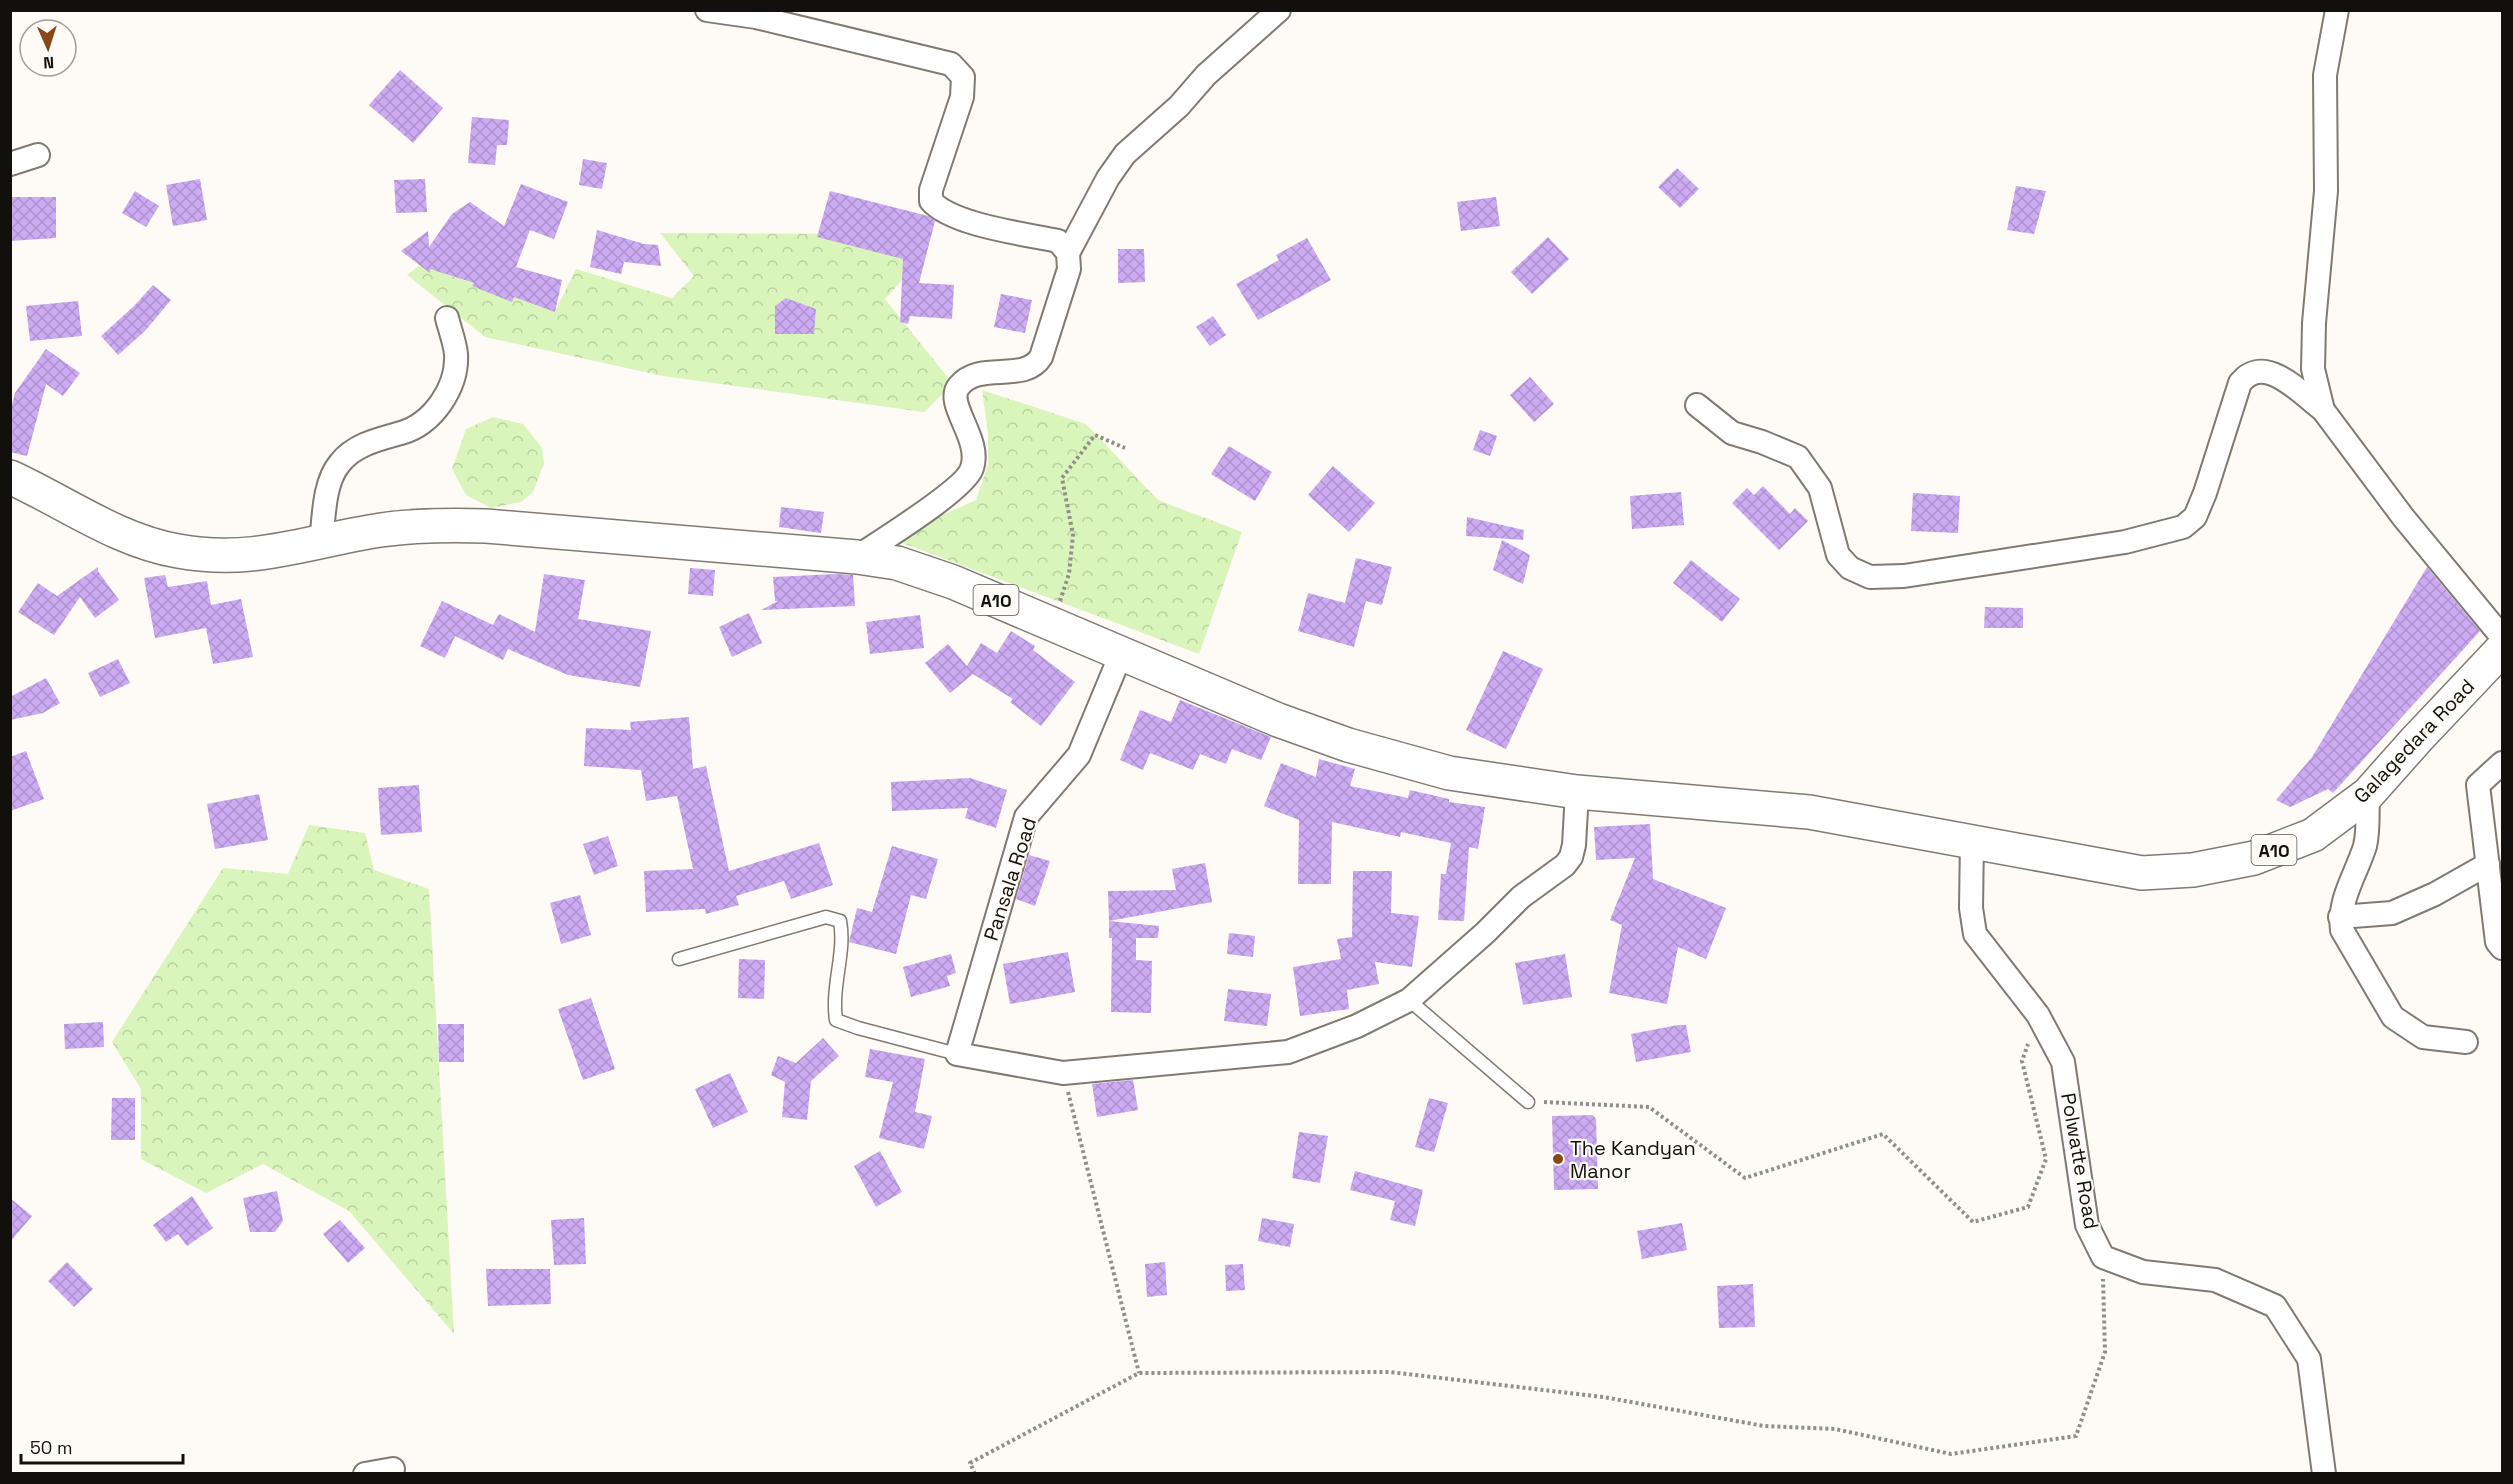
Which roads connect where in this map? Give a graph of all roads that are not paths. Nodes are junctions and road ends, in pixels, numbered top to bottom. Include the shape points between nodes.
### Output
1 (707, 10) edge
2 (1279, 10) edge
3 (2337, 10) edge
4 (38, 155) dead end
5 (10, 164) edge
6 (1068, 253) junction
7 (447, 318) dead end
8 (1697, 405) dead end
9 (2323, 410) junction
10 (10, 477) edge
11 (321, 543) junction
12 (857, 557) junction
13 (2502, 637) edge
14 (2502, 649) edge
15 (1121, 654) junction
16 (2502, 763) edge
17 (1577, 792) junction
18 (2368, 794) junction
19 (1972, 840) junction
20 (2488, 864) junction
21 (2340, 917) junction
22 (2502, 948) edge
23 (679, 959) dead end
24 (1409, 1000) junction
25 (2466, 1042) dead end
26 (957, 1054) junction
27 (1528, 1102) road end
28 (393, 1469) dead end
29 (364, 1473) edge
30 (2324, 1473) edge

1 - 6 street via 756,17 951,64 963,77 962,97 931,190 931,201 939,210 980,224 1058,241
2 - 6 street via 1125,154
3 - 9 street via 2325,75 2326,191 2314,323 2313,369
4 - 5 street
6 - 12 street via 1069,269 1036,365 982,374 958,387 954,397 957,409 973,442 972,470 950,492
7 - 11 street via 456,354 446,395 423,422 357,448 339,464 332,475
8 - 9 street via 1732,433 1798,457 1820,488 1838,555 1850,568 1870,577 1904,576 2125,542 2183,527 2195,517 2240,383 2248,373 2261,369 2274,373
9 - 13 street via 2403,517
10 - 11 highway, A10 via 132,537 177,551 236,556
11 - 12 highway, A10 via 401,528 486,526
12 - 15 highway, A10 via 923,571
14 - 18 highway, Galagedara Road / A10
15 - 17 highway, A10 via 1348,746 1449,772
15 - 26 street, Pansala Road via 1079,755 1026,817
16 - 20 street via 2478,785
17 - 19 highway, A10 via 1809,812
17 - 24 street via 1574,845 1565,865 1521,897
18 - 19 highway, Galagedara Road / A10 via 2313,835 2254,858 2193,870 2142,873
18 - 21 street via 2366,843 2344,896
19 - 30 street, Polwatte Road via 1971,908 1975,934 2038,1015 2063,1062 2087,1225 2103,1257 2143,1272 2215,1280 2275,1306 2308,1359
20 - 21 street via 2392,913
20 - 22 street via 2497,942
21 - 25 street via 2342,930 2393,1017 2423,1037
23 - 26 lane via 826,917 840,921 842,933 833,1001 836,1020
24 - 26 street via 1357,1026 1288,1052 1063,1073
24 - 27 lane
28 - 29 street

